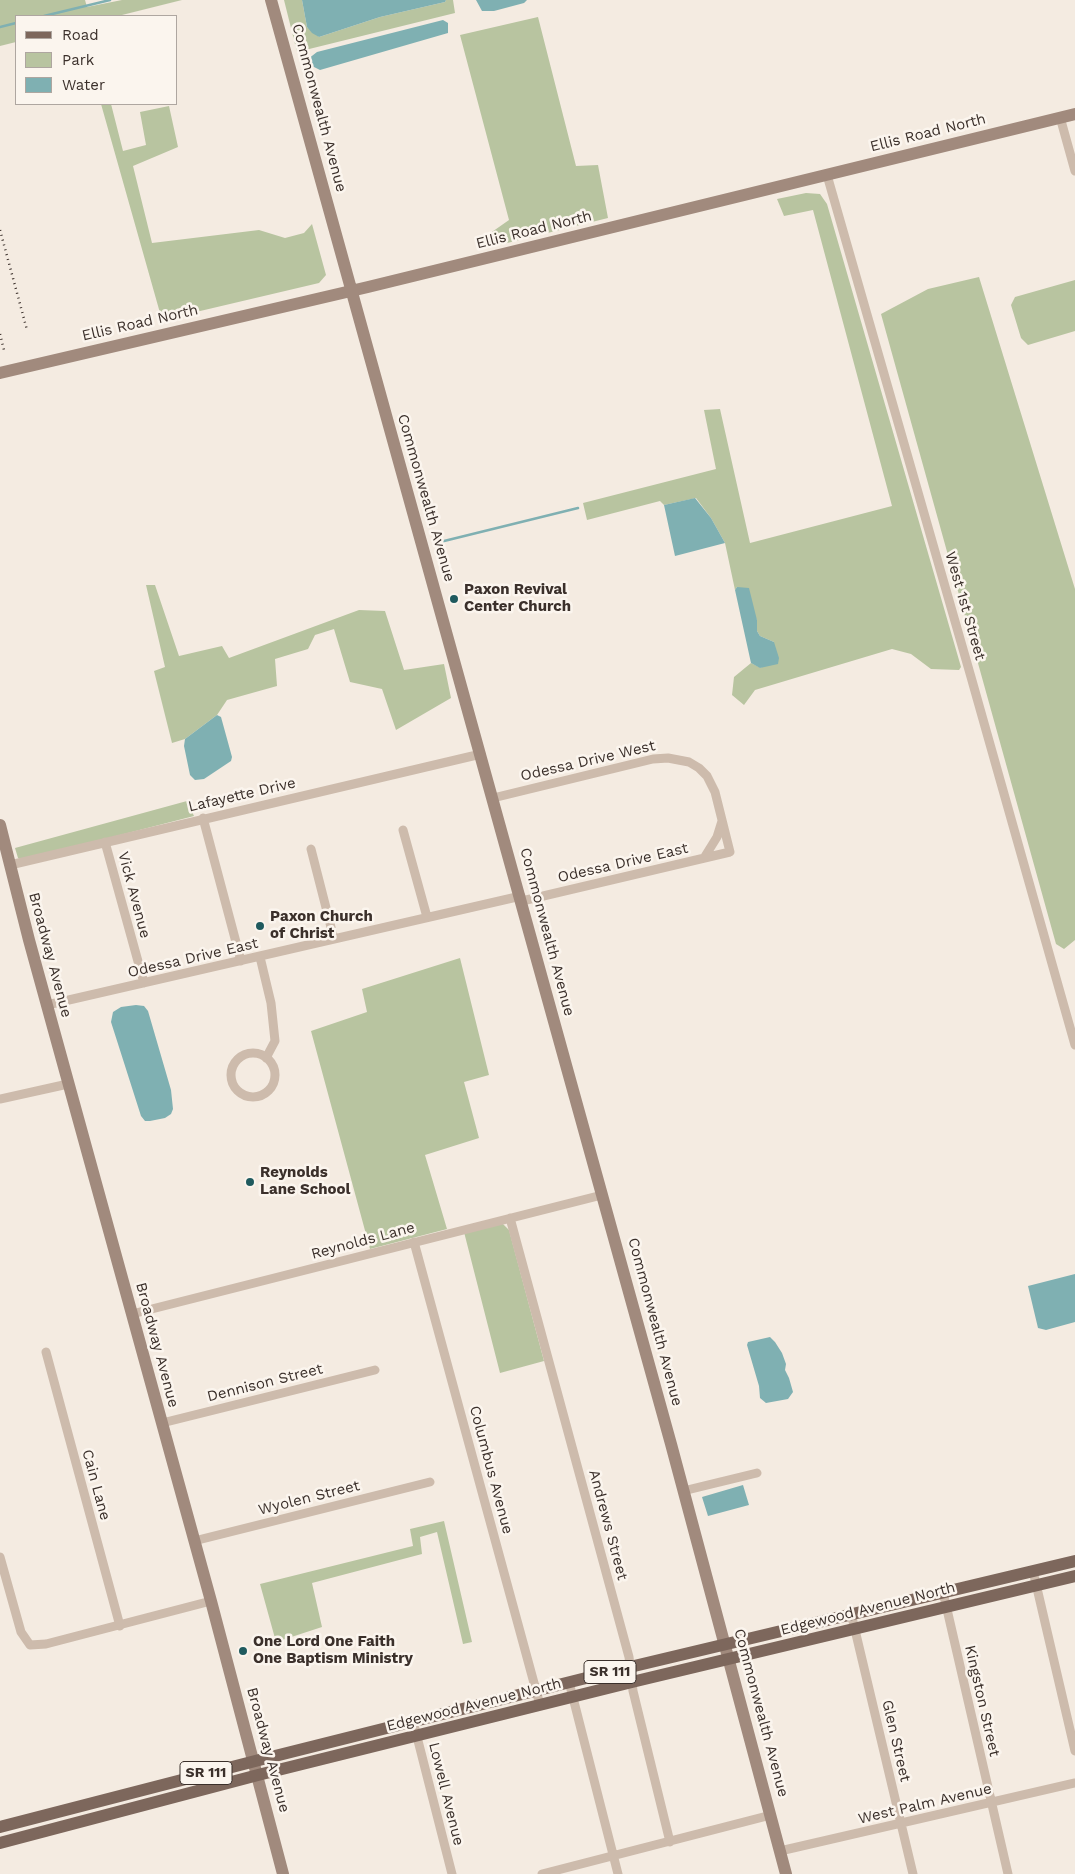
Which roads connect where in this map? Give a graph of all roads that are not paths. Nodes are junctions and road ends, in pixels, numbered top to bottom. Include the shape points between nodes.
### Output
1 (271, 0) edge
2 (1075, 114) edge
3 (1060, 117) junction
4 (1075, 171) edge
5 (826, 175) junction
6 (351, 291) junction
7 (0, 373) edge
8 (481, 754) junction
9 (493, 798) junction
10 (204, 818) junction
11 (722, 820) junction
12 (0, 825) edge
13 (403, 830) dead end
14 (105, 842) junction
15 (311, 849) dead end
16 (704, 858) junction
17 (10, 865) junction
18 (521, 899) junction
19 (427, 917) junction
20 (334, 939) junction
21 (260, 957) junction
22 (241, 961) junction
23 (144, 984) junction
24 (47, 1005) junction
25 (1075, 1045) edge
26 (266, 1058) junction
27 (68, 1084) junction
28 (0, 1100) edge
29 (602, 1195) junction
30 (510, 1218) junction
31 (414, 1242) junction
32 (132, 1314) junction
33 (46, 1352) dead end
34 (375, 1370) dead end
35 (162, 1423) junction
36 (757, 1472) dead end
37 (430, 1482) dead end
38 (684, 1491) junction
39 (194, 1540) junction
40 (0, 1557) edge
41 (1075, 1561) edge
42 (1033, 1571) junction
43 (1075, 1576) edge
44 (1037, 1585) junction
45 (943, 1592) junction
46 (212, 1601) junction
47 (947, 1607) junction
48 (852, 1614) junction
49 (120, 1626) junction
50 (855, 1629) junction
51 (725, 1644) junction
52 (730, 1659) junction
53 (630, 1667) junction
54 (569, 1682) junction
55 (632, 1682) junction
56 (536, 1690) junction
57 (573, 1697) junction
58 (540, 1705) junction
59 (413, 1721) junction
60 (417, 1736) junction
61 (1075, 1751) edge
62 (254, 1761) junction
63 (258, 1776) junction
64 (1075, 1783) edge
65 (94, 1802) junction
66 (992, 1803) junction
67 (771, 1815) junction
68 (98, 1818) junction
69 (901, 1824) junction
70 (0, 1827) edge
71 (670, 1842) junction
72 (0, 1844) edge
73 (780, 1851) junction
74 (613, 1856) junction
75 (283, 1874) edge
76 (452, 1874) edge
77 (542, 1874) edge
78 (618, 1874) edge
79 (786, 1874) edge
80 (913, 1874) edge
81 (1008, 1874) edge

1 - 6 street, Commonwealth Avenue
2 - 3 street, Ellis Road North
3 - 4 street
3 - 5 street, Ellis Road North
5 - 6 street, Ellis Road North
5 - 25 street, West 1st Street via 972,676
6 - 7 street, Ellis Road North
6 - 8 street, Commonwealth Avenue
8 - 9 street, Commonwealth Avenue
8 - 10 street, Lafayette Drive
9 - 11 street, Odessa Drive West via 653,759 679,758 699,768 706,776 715,792
9 - 18 street, Commonwealth Avenue
10 - 14 street, Lafayette Drive
10 - 22 street
11 - 16 street via 717,837
11 - 16 street, Odessa Drive East via 730,852
12 - 17 street, Broadway Avenue
13 - 19 street
14 - 17 street, Lafayette Drive
14 - 23 street, Vick Avenue
15 - 20 street
16 - 18 street, Odessa Drive East
17 - 24 street, Broadway Avenue
18 - 19 street, Odessa Drive East
18 - 29 street, Commonwealth Avenue
19 - 20 street, Odessa Drive East
20 - 21 street, Odessa Drive East
21 - 22 street, Odessa Drive East
21 - 26 street via 271,1003 275,1041
22 - 23 street, Odessa Drive East
23 - 24 street, Odessa Drive East
24 - 27 street, Broadway Avenue
26 - 26 street via 252,1053 234,1062 231,1076 236,1089 242,1094 256,1096 269,1089 275,1076 274,1068
27 - 28 street
27 - 32 street, Broadway Avenue
29 - 30 street, Reynolds Lane
29 - 38 street, Commonwealth Avenue
30 - 31 street, Reynolds Lane
30 - 53 street, Andrews Street
31 - 32 street, Reynolds Lane
31 - 56 street, Columbus Avenue
32 - 35 street, Broadway Avenue
33 - 49 street, Cain Lane
34 - 35 street, Dennison Street
35 - 39 street, Broadway Avenue
36 - 38 street
37 - 39 street, Wyolen Street
38 - 51 street, Commonwealth Avenue
39 - 46 street, Broadway Avenue
40 - 49 street via 21,1632 30,1645
41 - 42 main road, Edgewood Avenue North / SR 111
42 - 44 street
42 - 45 main road, Edgewood Avenue North / SR 111
43 - 44 main road, Edgewood Avenue North / SR 111
44 - 47 main road, Edgewood Avenue North / SR 111
44 - 61 street
45 - 47 street, Kingston Street
45 - 48 main road, Edgewood Avenue North / SR 111
46 - 49 street
46 - 62 street, Broadway Avenue
47 - 50 main road, Edgewood Avenue North / SR 111
47 - 66 street, Kingston Street
48 - 50 street, Glen Street
48 - 51 main road, Edgewood Avenue North / SR 111
50 - 52 main road, Edgewood Avenue North / SR 111
50 - 69 street, Glen Street
51 - 52 street, Commonwealth Avenue
51 - 53 main road, Edgewood Avenue North / SR 111
52 - 55 main road, Edgewood Avenue North / SR 111
52 - 67 street, Commonwealth Avenue
53 - 54 main road, Edgewood Avenue North / SR 111
53 - 55 street, Andrews Street
54 - 56 main road, Edgewood Avenue North / SR 111
54 - 57 street
55 - 57 main road, Edgewood Avenue North / SR 111
55 - 71 street, Andrews Street
56 - 58 street, Columbus Avenue
56 - 59 main road, Edgewood Avenue North / SR 111
57 - 58 main road, Edgewood Avenue North / SR 111
57 - 74 street
58 - 60 main road, Edgewood Avenue North / SR 111
59 - 60 street, Lowell Avenue
59 - 62 main road, Edgewood Avenue North / SR 111
60 - 63 main road, Edgewood Avenue North / SR 111
60 - 76 street, Lowell Avenue
62 - 63 street, Broadway Avenue
62 - 65 main road, Edgewood Avenue North / SR 111
63 - 68 main road, Edgewood Avenue North / SR 111
63 - 75 street, Broadway Avenue
64 - 66 street, West Palm Avenue
65 - 68 street
65 - 70 main road, Edgewood Avenue North / SR 111
66 - 69 street, West Palm Avenue
66 - 81 street, Kingston Street
67 - 71 street
67 - 73 street, Commonwealth Avenue
68 - 72 main road, Edgewood Avenue North / SR 111
69 - 73 street, West Palm Avenue
69 - 80 street, Glen Street
71 - 74 street
73 - 79 street, Commonwealth Avenue
74 - 77 street
74 - 78 street

